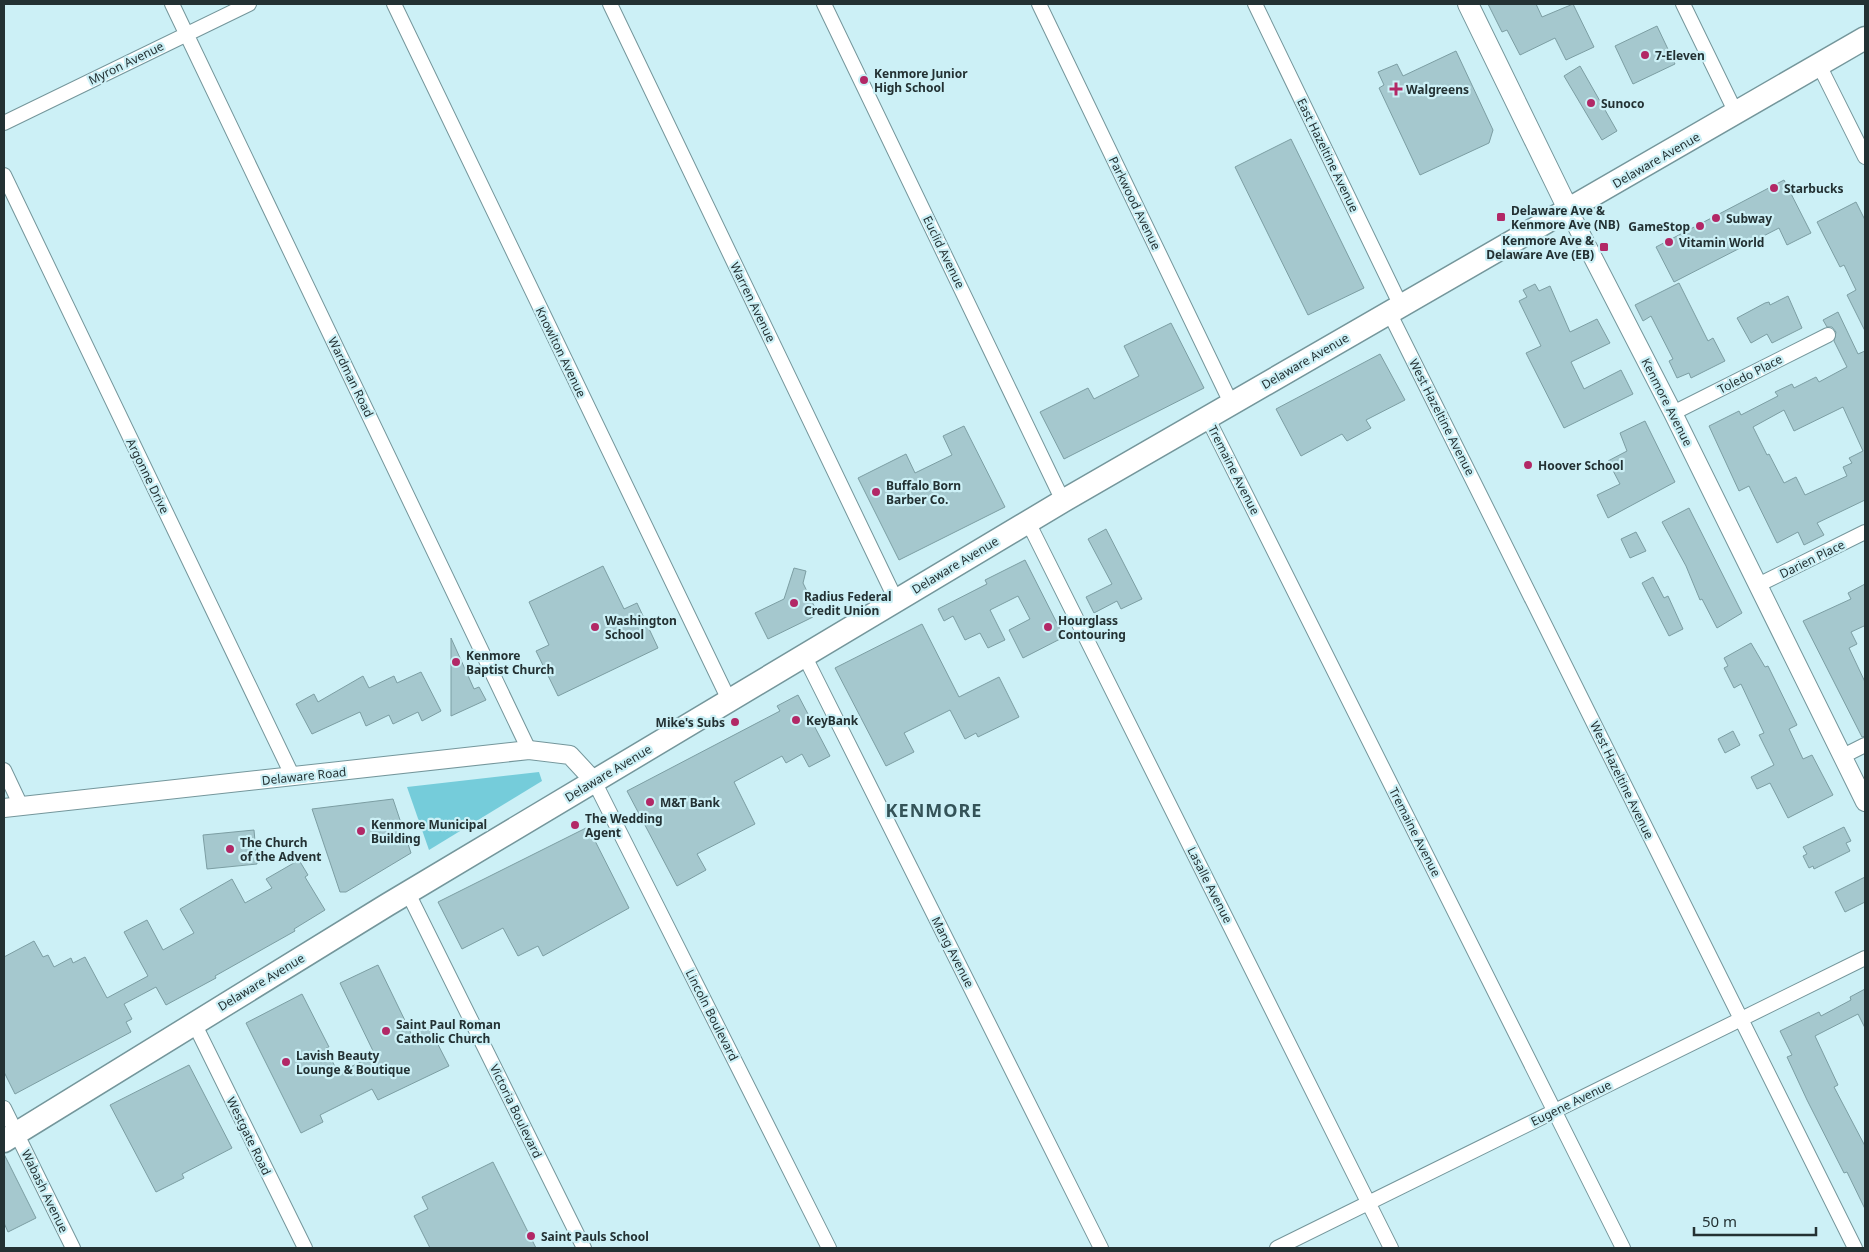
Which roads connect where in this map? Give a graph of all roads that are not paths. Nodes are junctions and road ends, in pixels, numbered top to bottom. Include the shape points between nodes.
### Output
1 (172, 4) edge
2 (249, 4) edge
3 (394, 4) edge
4 (610, 4) edge
5 (824, 4) edge
6 (1039, 4) edge
7 (1255, 4) edge
8 (1468, 4) edge
9 (1683, 4) edge
10 (186, 34) junction
11 (1865, 38) edge
12 (1819, 65) junction
13 (1736, 113) junction
14 (4, 123) edge
15 (1865, 157) edge
16 (4, 175) edge
17 (1569, 210) junction
18 (1395, 309) junction
19 (1828, 335) dead end
20 (1231, 403) junction
21 (1673, 413) junction
22 (1208, 417) junction
23 (1063, 501) junction
24 (1028, 522) junction
25 (1865, 532) edge
26 (1758, 585) junction
27 (896, 600) junction
28 (804, 655) junction
29 (729, 700) junction
30 (1865, 745) edge
31 (529, 750) junction
32 (1843, 756) junction
33 (4, 770) edge
34 (293, 777) junction
35 (594, 781) junction
36 (1865, 802) edge
37 (21, 806) junction
38 (4, 808) edge
39 (408, 893) junction
40 (1865, 958) edge
41 (1741, 1018) junction
42 (194, 1023) junction
43 (4, 1108) edge
44 (1554, 1111) junction
45 (10, 1137) edge
46 (1368, 1203) junction
47 (73, 1248) edge
48 (305, 1248) edge
49 (584, 1248) edge
50 (829, 1248) edge
51 (1101, 1248) edge
52 (1277, 1248) edge
53 (1391, 1248) edge
54 (1623, 1248) edge
55 (1855, 1248) edge

1 - 10 street, Wardman Road
2 - 10 street, Myron Avenue
3 - 29 street, Knowlton Avenue
4 - 27 street, Warren Avenue
5 - 23 street, Euclid Avenue
6 - 20 street, Parkwood Avenue
7 - 18 street, East Hazeltine Avenue
8 - 17 main road, Kenmore Avenue
9 - 13 street
10 - 14 street, Myron Avenue
10 - 31 street, Wardman Road
11 - 12 main road, Delaware Avenue
12 - 13 main road, Delaware Avenue
12 - 15 street
13 - 17 main road, Delaware Avenue
16 - 34 street, Argonne Drive
17 - 18 main road, Delaware Avenue
17 - 21 street, Kenmore Avenue
18 - 20 main road, Delaware Avenue
18 - 41 street, West Hazeltine Avenue
19 - 21 street, Toledo Place
20 - 22 main road, Delaware Avenue
21 - 26 street, Kenmore Avenue
22 - 23 main road, Delaware Avenue
22 - 44 street, Tremaine Avenue
23 - 24 main road, Delaware Avenue
24 - 27 main road, Delaware Avenue
24 - 46 street, Lasalle Avenue
25 - 26 street, Darien Place
26 - 32 street, Kenmore Avenue
27 - 28 main road, Delaware Avenue
28 - 29 main road, Delaware Avenue
28 - 51 street, Mang Avenue
29 - 35 main road, Delaware Avenue
30 - 32 street
31 - 34 street, Delaware Road
31 - 35 street, Delaware Road via 570,756
32 - 36 street, Kenmore Avenue
33 - 37 street
34 - 37 street, Delaware Road
35 - 39 main road, Delaware Avenue
35 - 50 street, Lincoln Boulevard
37 - 38 street, Delaware Road
39 - 42 main road, Delaware Avenue
39 - 49 street, Victoria Boulevard
40 - 41 street, Eugene Avenue
41 - 44 street, Eugene Avenue
41 - 55 street, West Hazeltine Avenue
42 - 45 main road, Delaware Avenue
42 - 48 street, Westgate Road
43 - 45 street, Wabash Avenue
44 - 46 street, Eugene Avenue
44 - 54 street, Tremaine Avenue
45 - 47 street, Wabash Avenue
46 - 52 street, Eugene Avenue
46 - 53 street, Lasalle Avenue

